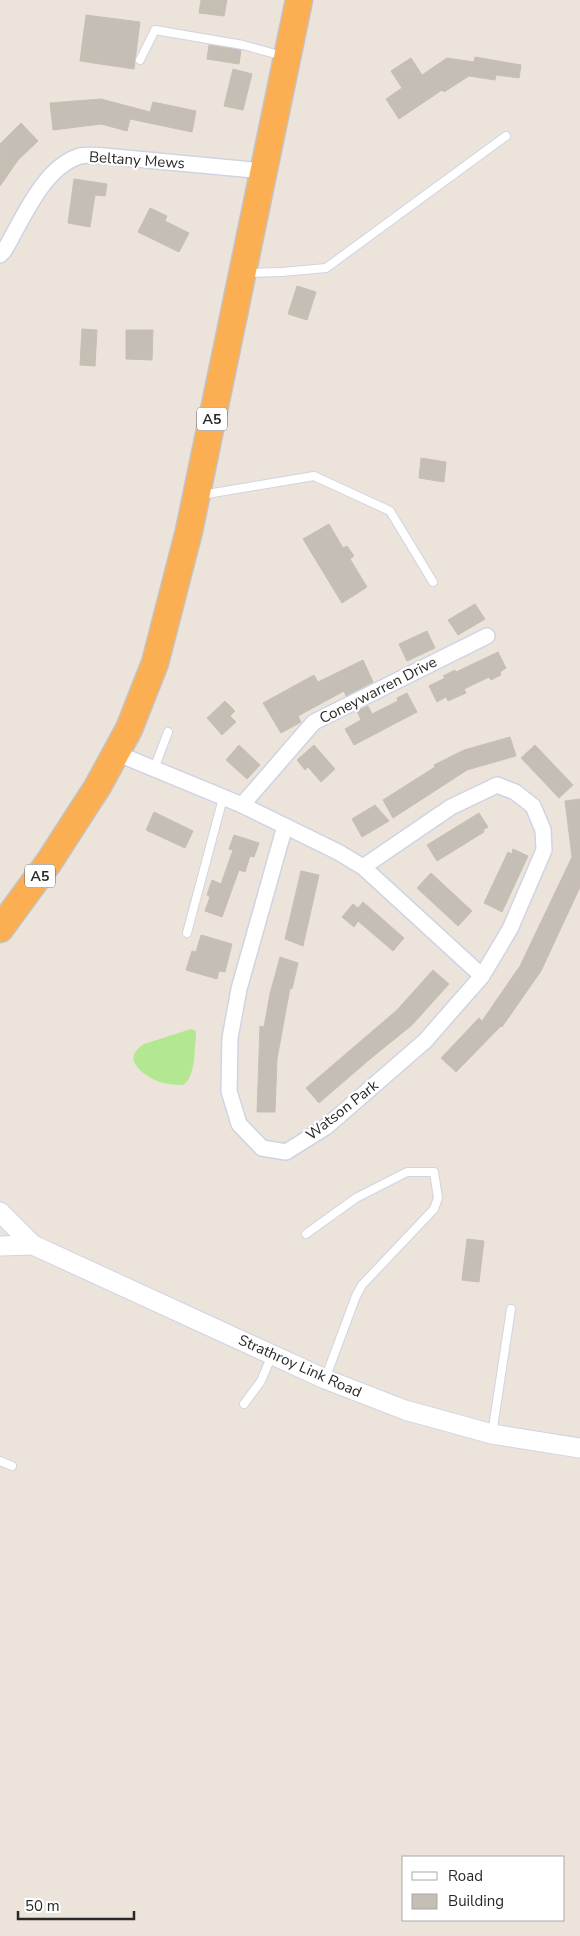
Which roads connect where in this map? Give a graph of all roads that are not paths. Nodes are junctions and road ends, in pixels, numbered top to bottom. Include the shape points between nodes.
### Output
1 (299, 0) edge
2 (287, 57) junction
3 (140, 60) dead end
4 (506, 136) dead end
5 (264, 171) junction
6 (0, 254) edge
7 (242, 273) junction
8 (196, 496) junction
9 (433, 582) dead end
10 (487, 636) dead end
11 (168, 732) dead end
12 (116, 753) junction
13 (154, 769) junction
14 (222, 798) junction
15 (242, 806) junction
16 (285, 826) junction
17 (363, 867) junction
18 (0, 929) edge
19 (187, 933) dead end
20 (482, 976) junction
21 (0, 1212) edge
22 (306, 1234) dead end
23 (33, 1245) junction
24 (0, 1246) edge
25 (511, 1309) dead end
26 (272, 1355) junction
27 (325, 1379) junction
28 (244, 1404) dead end
29 (492, 1434) junction
30 (580, 1448) edge
31 (0, 1461) edge
32 (12, 1466) dead end

1 - 2 highway, A5
2 - 3 lane via 243,45 155,30
2 - 5 highway, A5
4 - 7 lane via 326,268
5 - 6 street, Beltany Mews via 81,156 66,163 44,182
5 - 7 highway, A5
7 - 8 highway, A5
8 - 9 lane via 314,476 390,511
8 - 12 highway, A5 via 155,663
10 - 15 street, Coneywarren Drive via 314,722
11 - 13 lane
12 - 13 street
12 - 18 highway, A5 via 49,862
13 - 14 street
14 - 15 street
14 - 19 lane
15 - 16 street
16 - 17 street
16 - 20 street, Watson Park via 239,989 230,1038 229,1091 239,1124 262,1148 286,1152 326,1127 425,1041
17 - 20 street
17 - 20 street, Watson Park via 451,807 497,785 515,792 533,806 543,830 544,850 510,929
21 - 23 street, Strathroy Link Road
22 - 27 lane via 356,1198 406,1172 434,1172 438,1198 434,1209 362,1285
23 - 24 street, Strathroy Link Road
23 - 26 street, Strathroy Link Road
25 - 29 lane
26 - 27 street, Strathroy Link Road
26 - 28 lane via 261,1382
27 - 29 street, Strathroy Link Road via 406,1410
29 - 30 street, Strathroy Link Road
31 - 32 lane

